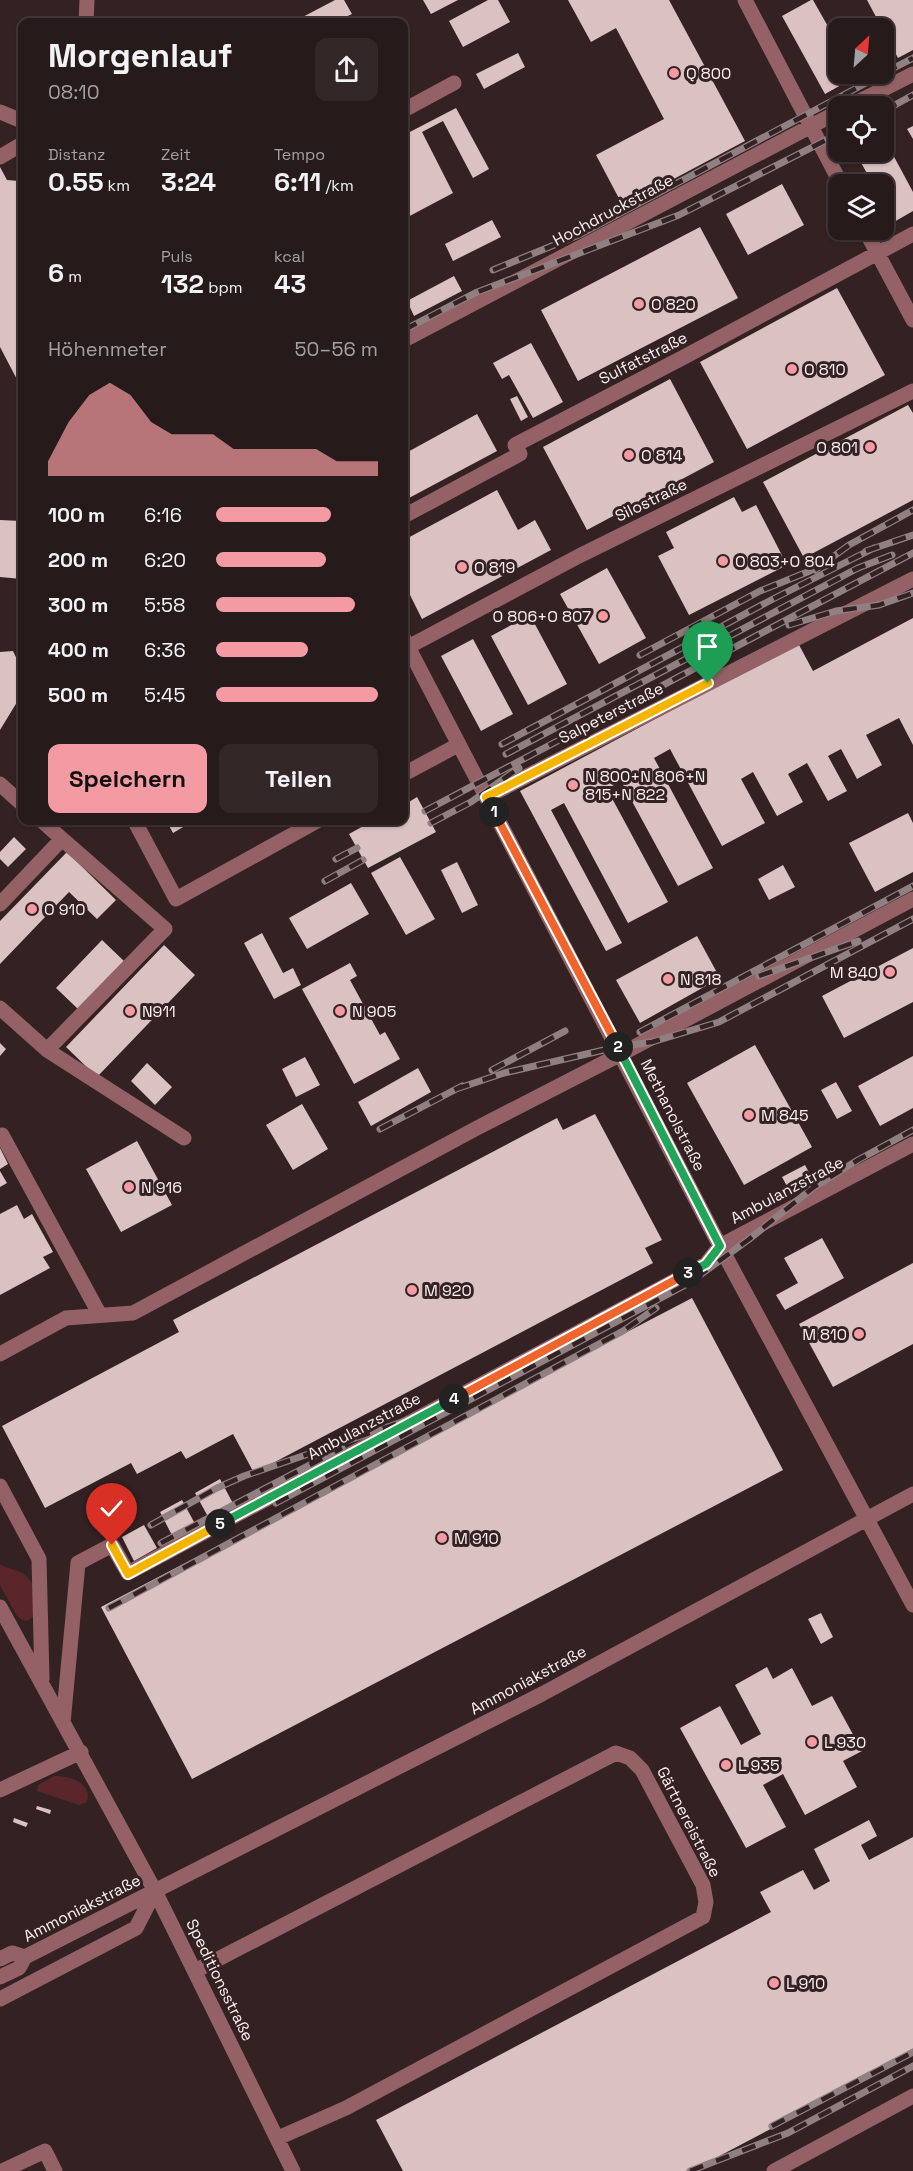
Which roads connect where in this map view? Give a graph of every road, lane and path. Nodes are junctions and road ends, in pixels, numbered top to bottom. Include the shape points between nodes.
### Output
1 (87, 0) edge
2 (745, 0) edge
3 (86, 18) edge
4 (913, 74) edge
5 (454, 83) dead end
6 (870, 96) edge
7 (408, 108) edge
8 (0, 112) edge
9 (828, 117) edge
10 (18, 119) edge
11 (811, 126) junction
12 (0, 143) edge
13 (18, 146) edge
14 (18, 147) edge
15 (0, 157) edge
16 (837, 174) edge
17 (913, 234) edge
18 (870, 240) edge
19 (877, 253) junction
20 (913, 320) edge
21 (408, 338) edge
22 (913, 391) edge
23 (408, 514) edge
24 (913, 579) edge
25 (408, 642) edge
26 (408, 647) edge
27 (458, 744) junction
28 (408, 772) edge
29 (0, 784) edge
30 (486, 797) junction
31 (18, 800) edge
32 (47, 825) edge
33 (137, 825) edge
34 (310, 825) edge
35 (62, 839) junction
36 (913, 899) edge
37 (0, 904) edge
38 (0, 1008) edge
39 (47, 1050) junction
40 (621, 1054) junction
41 (2, 1135) dead end
42 (184, 1138) dead end
43 (913, 1144) edge
44 (720, 1246) junction
45 (100, 1315) junction
46 (0, 1354) edge
47 (0, 1486) edge
48 (913, 1494) edge
49 (866, 1519) junction
50 (913, 1605) edge
51 (0, 1607) edge
52 (42, 1682) junction
53 (63, 1723) junction
54 (81, 1752) junction
55 (0, 1790) edge
56 (155, 1891) junction
57 (0, 1959) edge
58 (22, 1962) junction
59 (195, 1971) junction
60 (46, 1975) junction
61 (0, 1977) edge
62 (0, 2000) edge
63 (913, 2096) edge
64 (278, 2138) junction
65 (289, 2170) edge
66 (2, 2171) edge
67 (55, 2171) edge
68 (774, 2171) edge

1 - 3 street
2 - 11 street
4 - 6 street
5 - 7 street
8 - 10 street
9 - 11 street, Hochdruckstraße
11 - 16 street
11 - 21 street, Hochdruckstraße
12 - 13 street
14 - 15 street
17 - 19 street, Sulfatstraße
18 - 19 street
19 - 20 street
19 - 23 street, Sulfatstraße via 514,445 520,454
22 - 25 street, Silostraße
24 - 30 street, Salpeterstraße
26 - 27 street, Methanolstraße
27 - 28 street
27 - 30 street, Methanolstraße
29 - 31 street
30 - 40 street, Methanolstraße
32 - 35 street
33 - 34 street via 176,899
35 - 37 street
35 - 39 street via 165,929
36 - 40 street
38 - 39 street
39 - 42 street
40 - 44 street, Methanolstraße
40 - 45 street via 133,1313
41 - 45 street
43 - 44 street, Ambulanzstraße
44 - 49 street, Methanolstraße
44 - 53 street, Ambulanzstraße via 706,1264 128,1574 112,1545 78,1563
45 - 46 street via 66,1318
47 - 52 street via 39,1559
48 - 49 street, Ammoniakstraße
49 - 50 street, Methanolstraße
49 - 56 street, Ammoniakstraße via 542,1694
51 - 52 street, Speditionsstraße
52 - 53 street, Speditionsstraße
53 - 54 street, Speditionsstraße
54 - 55 street
54 - 56 street, Speditionsstraße
56 - 58 street, Ammoniakstraße
56 - 59 street, Speditionsstraße
56 - 60 street, Ammoniakstraße via 136,1928
57 - 58 street, Ammoniakstraße via 12,1953
58 - 60 street, Ammoniakstraße
58 - 61 street, Ammoniakstraße
59 - 64 street, Speditionsstraße
59 - 64 street, Gärtnereistraße via 616,1753 630,1758 642,1770 703,1885 703,1917 346,2108
60 - 62 street, Ammoniakstraße
63 - 68 street
64 - 65 street, Speditionsstraße
66 - 67 street via 45,2151

